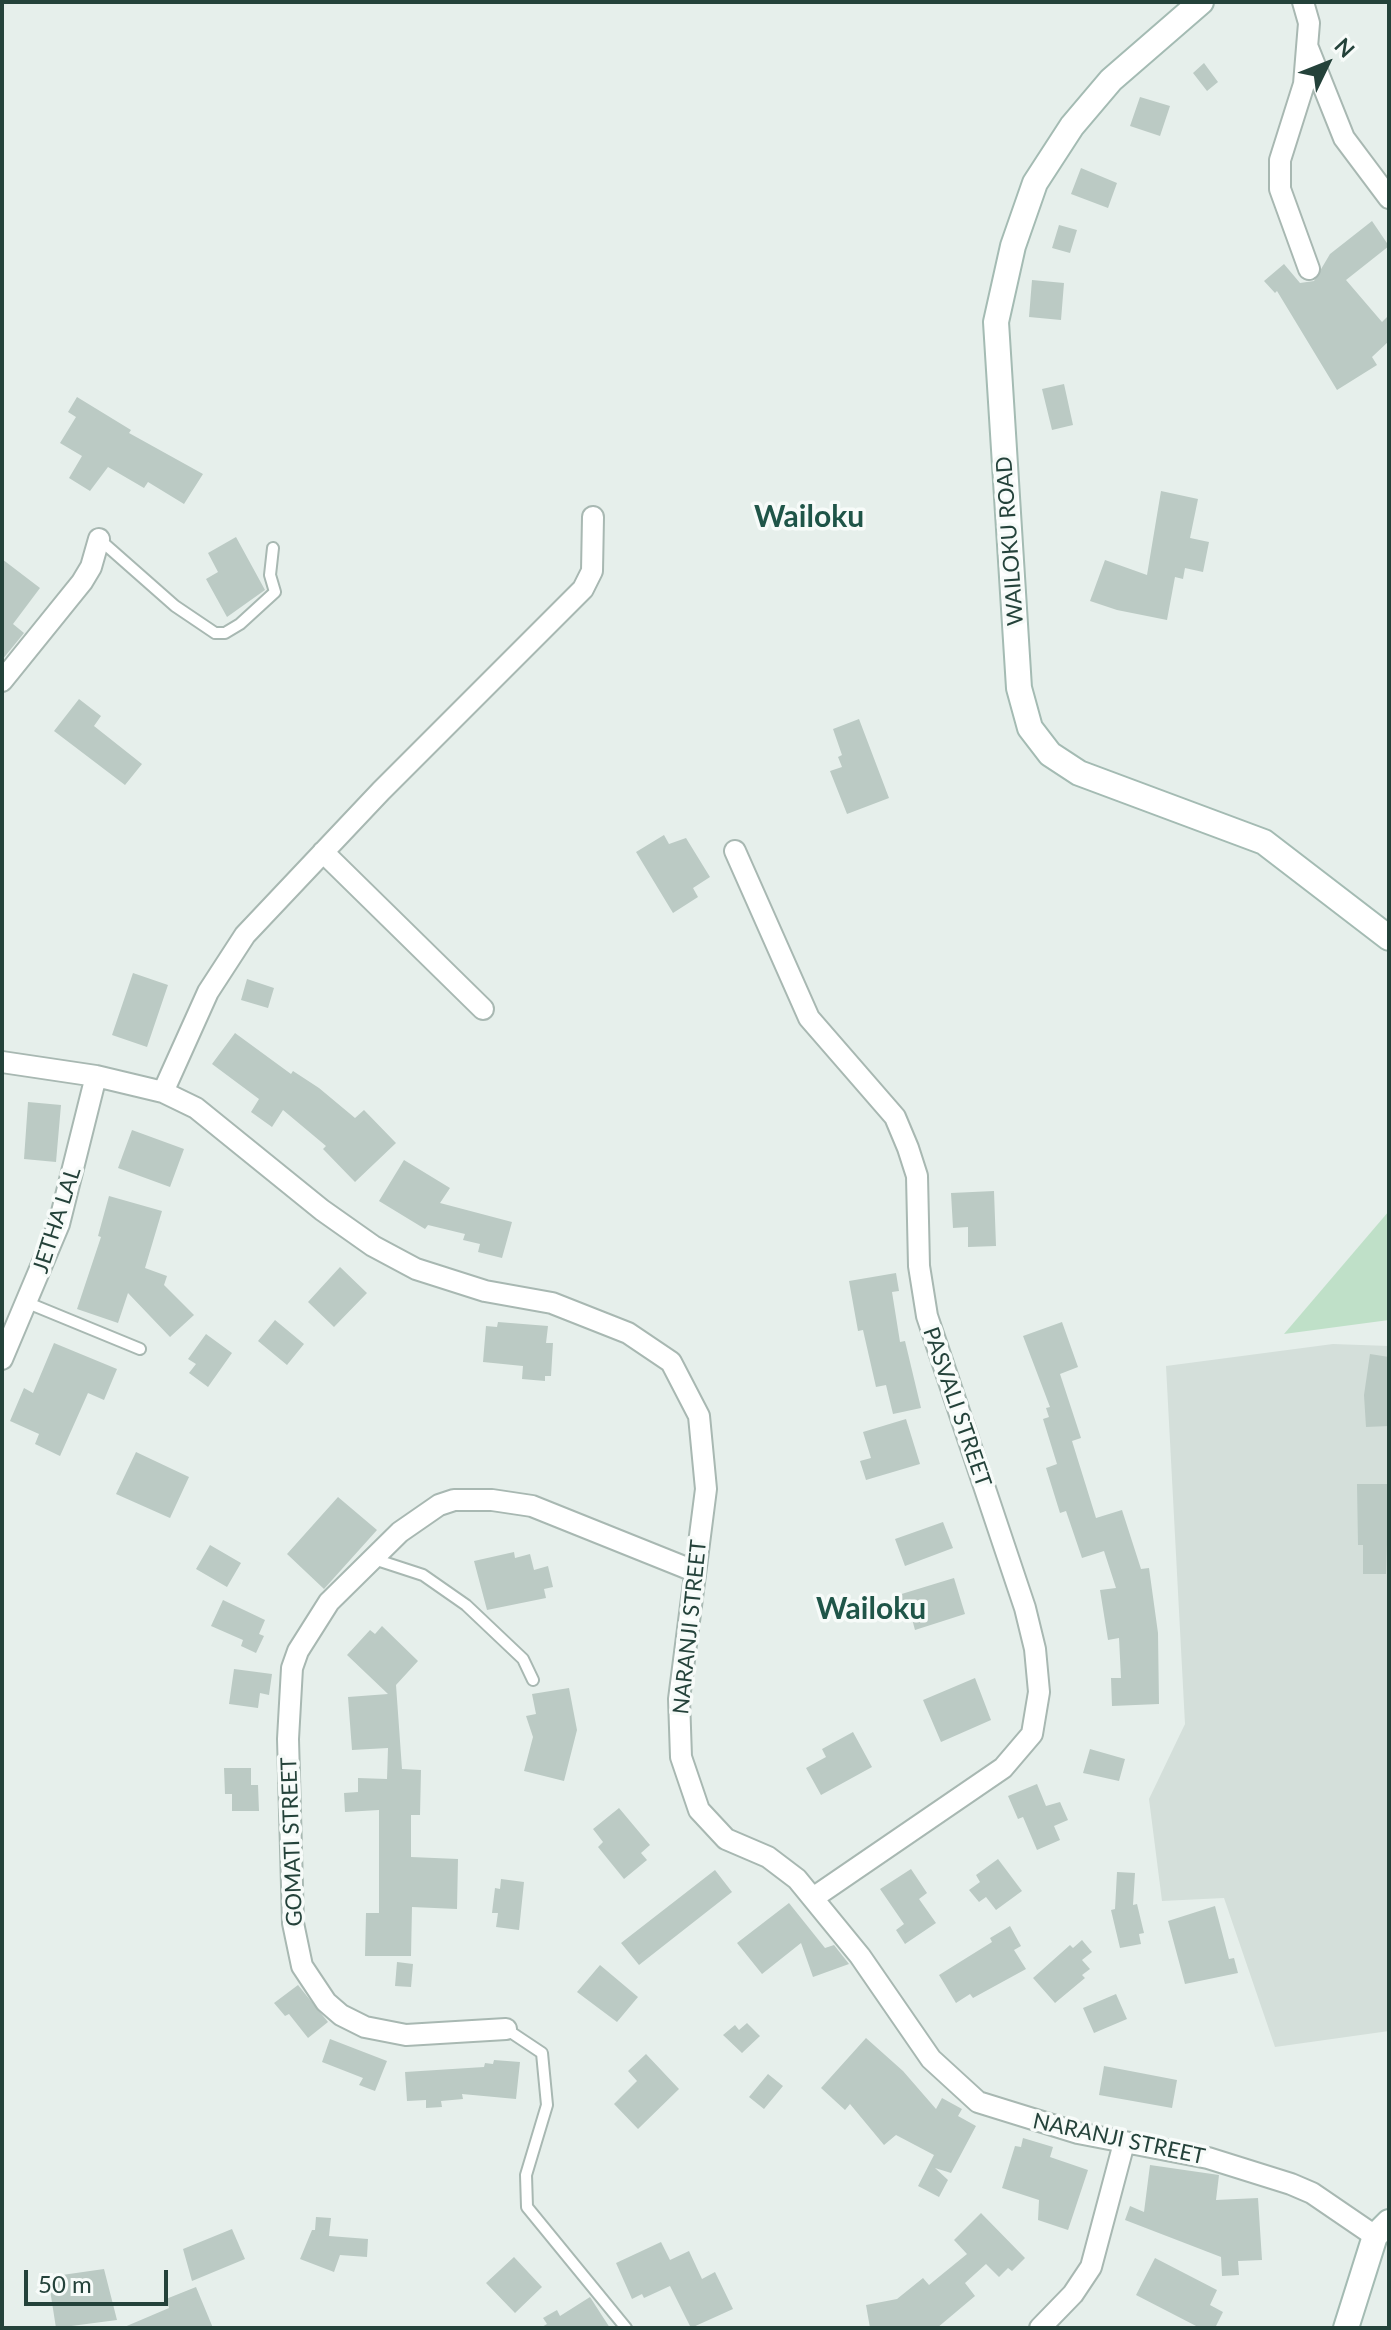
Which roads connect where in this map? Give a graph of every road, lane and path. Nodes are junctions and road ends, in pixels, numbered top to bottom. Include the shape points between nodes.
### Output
1 (1201, 2) edge
2 (1303, 2) edge
3 (1307, 47) junction
4 (1389, 198) edge
5 (1309, 269) dead end
6 (593, 517) dead end
7 (99, 539) joint
8 (273, 548) dead end
9 (2, 681) edge
10 (735, 851) dead end
11 (323, 852) junction
12 (1389, 938) edge
13 (483, 1009) dead end
14 (2, 1062) edge
15 (96, 1076) junction
16 (163, 1092) junction
17 (28, 1303) junction
18 (140, 1349) dead end
19 (2, 1359) edge
20 (374, 1559) junction
21 (694, 1571) junction
22 (533, 1680) dead end
23 (813, 1898) junction
24 (506, 2029) joint
25 (1124, 2143) junction
26 (1382, 2229) edge
27 (626, 2328) edge
28 (1040, 2328) edge
29 (1346, 2328) edge

1 - 12 street, WAILOKU ROAD via 1111,80 1072,126 1035,183 1013,246 996,322 1019,688 1030,728 1050,754 1069,767 1264,842
2 - 3 street via 1309,23
3 - 4 street via 1344,138
3 - 5 street via 1304,84 1280,160 1280,189
6 - 11 street via 592,571 574,600
7 - 8 lane via 175,606 215,633 231,631 275,592 270,575
7 - 9 street via 82,582
10 - 23 street, PASVALI STREET via 809,1018 895,1117 908,1148 917,1176 919,1266 927,1316 1025,1608 1039,1692 1032,1734 1003,1768
11 - 13 street
11 - 16 street via 245,935 221,969
14 - 15 street, NARANJI STREET
15 - 16 street, NARANJI STREET
15 - 17 street, JETHA LAL via 70,1190
16 - 21 street, NARANJI STREET via 196,1108 322,1210 416,1269 485,1291 552,1303 628,1333 671,1362 699,1416 701,1432 706,1489
17 - 18 lane
17 - 19 street, JETHA LAL
20 - 21 street, GOMATI STREET via 400,1532 439,1505 492,1500 532,1506
20 - 22 lane via 423,1575 466,1605 523,1659
20 - 24 street, GOMATI STREET via 329,1602 292,1668 288,1739 293,1923 302,1966 326,2002 365,2027 406,2035
21 - 23 street, NARANJI STREET via 679,1699 681,1757 691,1793 726,1839 768,1857
23 - 25 street, NARANJI STREET via 949,2080 978,2102
24 - 27 lane, GOMATI STREET via 542,2053 547,2105 526,2175 527,2207
25 - 26 street, NARANJI STREET via 1208,2158 1291,2184
25 - 28 street via 1091,2267
26 - 29 street

